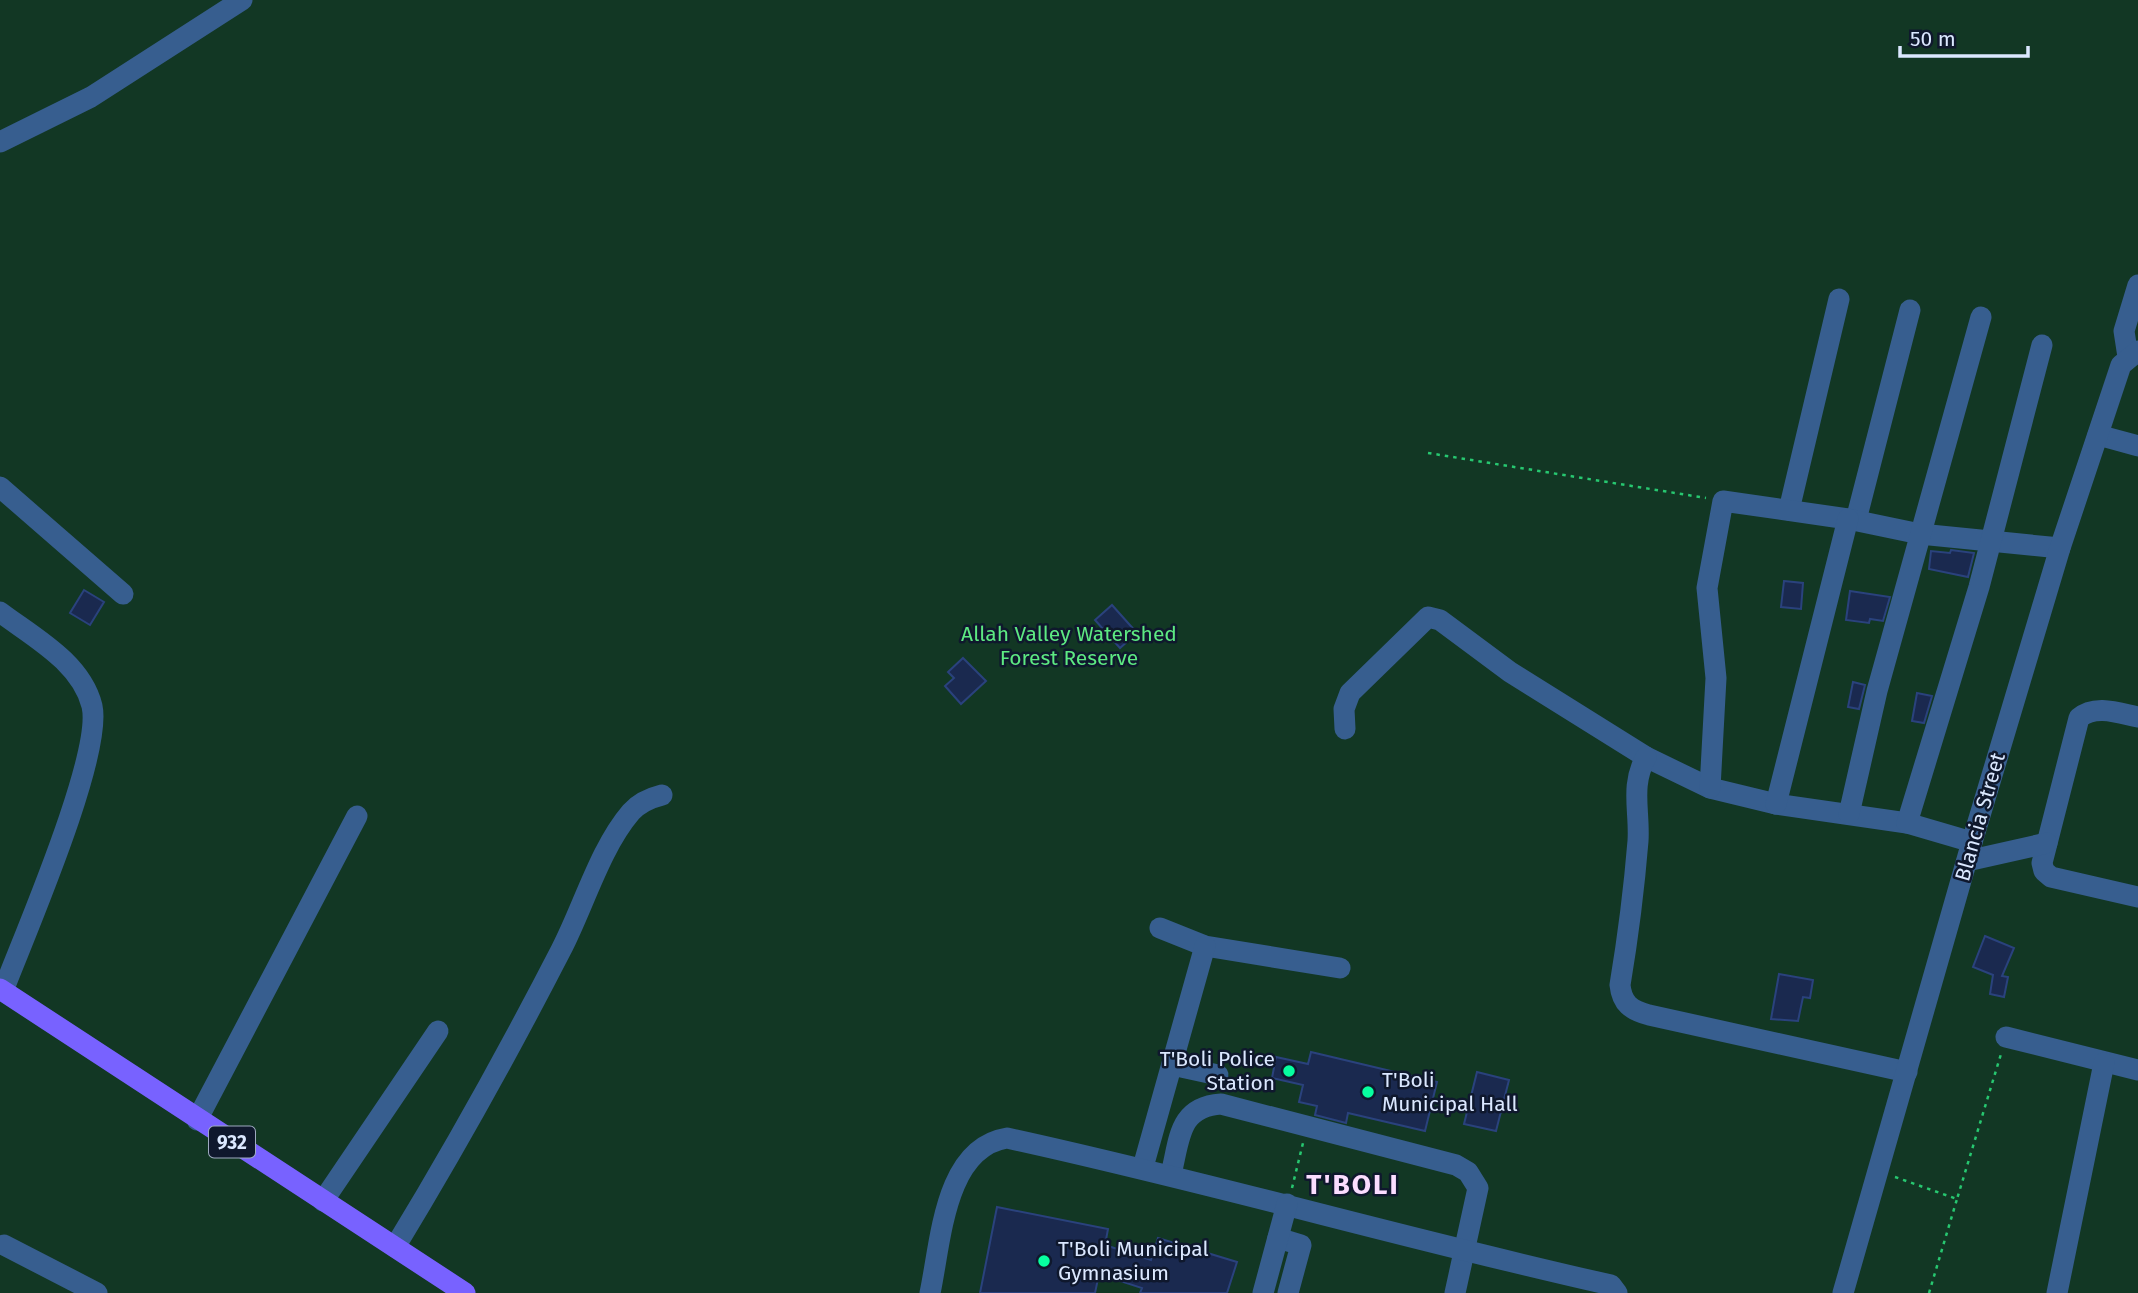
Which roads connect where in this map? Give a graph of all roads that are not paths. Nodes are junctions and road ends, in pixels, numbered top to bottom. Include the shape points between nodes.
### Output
1 (242, 0) edge
2 (0, 142) edge
3 (2138, 285) edge
4 (1839, 299) dead end
5 (1910, 310) dead end
6 (1981, 317) dead end
7 (2042, 345) dead end
8 (2133, 354) edge
9 (2098, 435) junction
10 (2138, 446) edge
11 (0, 488) edge
12 (1789, 510) junction
13 (1852, 520) junction
14 (1920, 534) junction
15 (1990, 541) junction
16 (2060, 548) junction
17 (123, 594) dead end
18 (0, 612) edge
19 (2138, 717) edge
20 (1345, 729) dead end
21 (1646, 757) junction
22 (1710, 788) junction
23 (662, 794) dead end
24 (1776, 804) junction
25 (1849, 814) junction
26 (357, 816) dead end
27 (1907, 823) junction
28 (2048, 843) junction
29 (1969, 852) junction
30 (2138, 897) edge
31 (1160, 928) dead end
32 (1205, 946) junction
33 (1340, 968) dead end
34 (2, 990) edge
35 (438, 1031) dead end
36 (2006, 1037) road end
37 (2104, 1063) junction
38 (1172, 1065) junction
39 (2138, 1070) edge
40 (1907, 1072) junction
41 (1218, 1075) dead end
42 (197, 1120) junction
43 (1143, 1167) junction
44 (1171, 1174) junction
45 (323, 1201) junction
46 (1287, 1205) junction
47 (1278, 1238) junction
48 (4, 1245) dead end
49 (395, 1247) junction
50 (1464, 1252) junction
51 (97, 1293) edge
52 (465, 1293) edge
53 (930, 1293) edge
54 (1263, 1293) edge
55 (1288, 1293) edge
56 (1455, 1293) edge
57 (1617, 1293) edge
58 (1843, 1293) edge
59 (2057, 1293) edge

1 - 2 street via 91,97
3 - 8 street via 2124,331
4 - 12 street
5 - 13 street
6 - 14 street
7 - 15 street
8 - 9 street, Blancia Street via 2121,365
9 - 10 street
9 - 16 street, Blancia Street
11 - 17 street
12 - 13 street
12 - 22 street via 1723,501 1707,588 1716,678
13 - 14 street
13 - 24 street
14 - 15 street
14 - 25 street
15 - 16 street
15 - 27 street
16 - 29 street, Blancia Street
18 - 34 street via 68,663 92,706 93,730 81,782
19 - 28 street via 2091,711 2079,718
20 - 21 street via 1344,709 1350,693 1428,617 1440,620 1510,672
21 - 22 street
21 - 40 street via 1635,785 1638,835 1620,985 1628,1006 1649,1015
22 - 24 street
23 - 49 street via 644,800 615,837 501,1066
24 - 25 street
25 - 27 street
26 - 42 street
27 - 29 street
28 - 29 street
28 - 30 street via 2042,863 2051,877
29 - 40 street, Blancia Street
31 - 32 street
32 - 33 street
32 - 38 street
34 - 42 main road, 932
35 - 45 street
36 - 37 street
37 - 39 street
37 - 59 street
38 - 41 street
38 - 43 street
40 - 58 street, Blancia Street
42 - 45 main road, 932
43 - 44 street
43 - 53 street via 1007,1138 978,1149 965,1161 952,1190
44 - 46 street
44 - 50 street via 1184,1125 1193,1111 1221,1104 1456,1165 1468,1172 1478,1188
45 - 49 main road, 932
46 - 47 street
46 - 50 street
47 - 54 street
47 - 55 street via 1301,1245
48 - 51 street
49 - 52 main road, 932
50 - 56 street
50 - 57 street via 1611,1285

